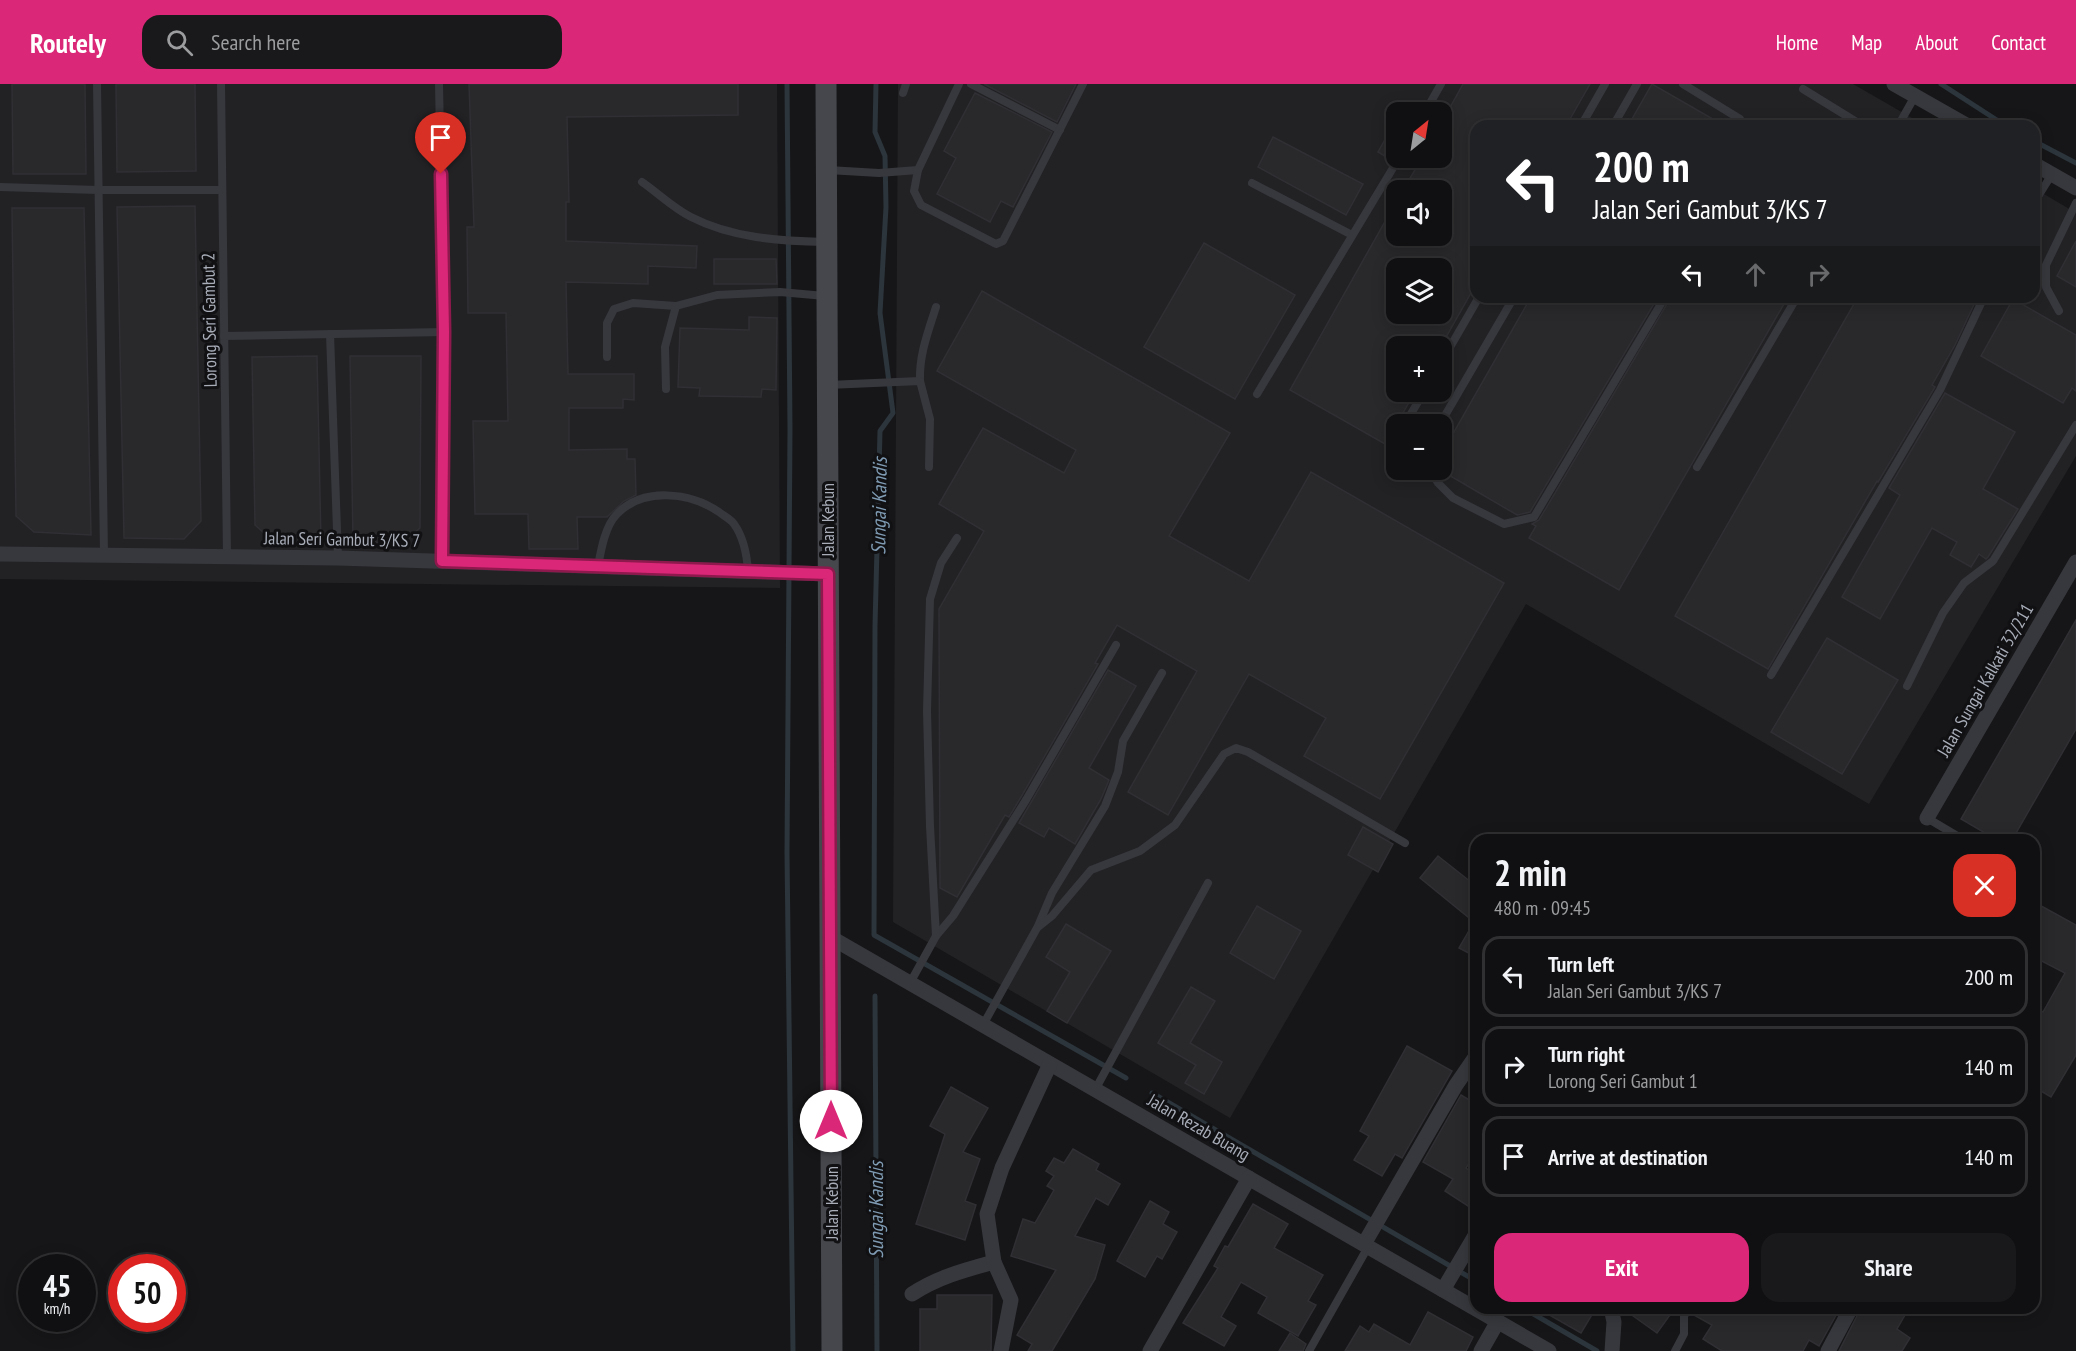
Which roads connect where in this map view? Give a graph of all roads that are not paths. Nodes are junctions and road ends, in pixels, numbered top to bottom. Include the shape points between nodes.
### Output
1 (98, 84) edge
2 (220, 84) edge
3 (440, 84) edge
4 (826, 84) edge
5 (906, 84) edge
6 (959, 84) edge
7 (971, 84) edge
8 (1083, 84) edge
9 (1441, 84) edge
10 (1605, 84) edge
11 (1637, 84) edge
12 (1683, 84) edge
13 (1894, 84) edge
14 (1803, 89) dead end
15 (903, 93) dead end
16 (1915, 96) junction
17 (1431, 102) edge
18 (1584, 120) edge
19 (1616, 120) edge
20 (1739, 120) edge
21 (1853, 120) edge
22 (1901, 120) edge
23 (1957, 120) edge
24 (1060, 130) junction
25 (2040, 167) edge
26 (1393, 168) edge
27 (826, 170) junction
28 (918, 170) junction
29 (2052, 174) junction
30 (642, 182) dead end
31 (1252, 183) dead end
32 (0, 187) edge
33 (2076, 188) edge
34 (222, 189) junction
35 (98, 190) junction
36 (2040, 193) edge
37 (2076, 203) edge
38 (1352, 235) junction
39 (827, 242) junction
40 (827, 296) junction
41 (1476, 303) edge
42 (1511, 303) edge
43 (1661, 303) edge
44 (1793, 303) edge
45 (1981, 303) edge
46 (676, 306) junction
47 (936, 307) dead end
48 (2059, 311) dead end
49 (444, 332) junction
50 (330, 334) junction
51 (224, 336) junction
52 (1452, 344) edge
53 (607, 357) dead end
54 (920, 381) junction
55 (827, 385) junction
56 (666, 389) dead end
57 (1257, 394) dead end
58 (1446, 414) edge
59 (2076, 425) edge
60 (929, 466) dead end
61 (1697, 467) dead end
62 (1436, 480) edge
63 (957, 538) dead end
64 (0, 554) edge
65 (104, 554) junction
66 (227, 556) junction
67 (338, 558) junction
68 (442, 561) junction
69 (598, 566) junction
70 (748, 572) junction
71 (2074, 572) edge
72 (828, 574) junction
73 (1116, 645) dead end
74 (1162, 673) dead end
75 (1771, 675) dead end
76 (1907, 686) dead end
77 (1927, 818) joint
78 (1954, 834) edge
79 (1405, 843) dead end
80 (1208, 883) dead end
81 (1038, 928) junction
82 (936, 936) junction
83 (830, 937) junction
84 (910, 983) junction
85 (983, 1025) junction
86 (1050, 1064) junction
87 (1470, 1065) edge
88 (1095, 1090) junction
89 (1249, 1178) junction
90 (1367, 1242) junction
91 (1470, 1244) edge
92 (994, 1262) junction
93 (1446, 1285) junction
94 (912, 1293) dead end
95 (1470, 1302) edge
96 (1488, 1314) edge
97 (1612, 1314) edge
98 (1686, 1314) edge
99 (1848, 1314) edge
100 (1498, 1321) junction
101 (832, 1351) edge
102 (1001, 1351) edge
103 (1150, 1351) edge
104 (1309, 1351) edge
105 (1481, 1351) edge
106 (1549, 1351) edge
107 (1612, 1351) edge
108 (1675, 1351) edge
109 (1828, 1351) edge

1 - 35 lane
2 - 34 lane, Lorong Seri Gambut 2
3 - 49 lane
4 - 27 main road, Jalan Kebun
5 - 15 lane
6 - 28 lane
7 - 24 lane
8 - 24 lane
9 - 17 lane
10 - 18 lane
11 - 19 lane
12 - 20 lane
13 - 16 street
14 - 21 lane
16 - 22 lane
16 - 23 street
24 - 28 lane via 1003,241 996,244 921,205 914,191
25 - 29 street
26 - 38 lane
27 - 28 lane
27 - 39 main road, Jalan Kebun
29 - 33 street
29 - 36 lane
30 - 39 lane via 689,216 730,234
31 - 38 lane
32 - 35 lane
34 - 35 lane
34 - 51 lane, Lorong Seri Gambut 2
35 - 65 lane
37 - 48 lane via 2046,265 2046,287
38 - 57 lane
39 - 40 main road, Jalan Kebun
40 - 46 lane via 780,292 717,295
40 - 55 main road, Jalan Kebun
41 - 52 lane
42 - 58 lane
43 - 62 lane via 1534,517 1504,524 1453,498
44 - 61 lane
45 - 75 lane via 1940,390
46 - 53 lane via 633,303 614,309 607,323
46 - 56 lane via 665,347
47 - 54 lane via 919,366
49 - 50 lane
49 - 68 lane
50 - 51 lane
50 - 67 lane
51 - 66 lane, Lorong Seri Gambut 2
54 - 55 lane
54 - 60 lane via 930,419
55 - 72 main road, Jalan Kebun
59 - 76 lane via 1993,561 1964,583 1943,613
63 - 82 lane via 941,563 930,599 927,711
64 - 65 street, Jalan Seri Gambut 3/KS 7
65 - 66 street, Jalan Seri Gambut 3/KS 7
66 - 67 street, Jalan Seri Gambut 3/KS 7
67 - 68 street, Jalan Seri Gambut 3/KS 7
68 - 69 street, Jalan Seri Gambut 3/KS 7
69 - 70 street, Jalan Seri Gambut 3/KS 7
69 - 70 lane via 615,516 633,501 670,495 705,502 733,522 747,552
70 - 72 street, Jalan Seri Gambut 3/KS 7
71 - 77 street, Jalan Sungai Kalkati 32/211
72 - 83 main road, Jalan Kebun
73 - 82 lane via 1026,800 953,916
74 - 81 lane via 1124,741 1105,806 1052,893
77 - 78 lane
79 - 81 lane via 1236,748 1224,754 1175,825 1140,851 1091,870
80 - 88 lane
81 - 85 lane
82 - 84 lane
83 - 84 street, Jalan Rezab Buang
83 - 101 main road, Jalan Kebun
84 - 85 street, Jalan Rezab Buang
85 - 86 street, Jalan Rezab Buang
86 - 88 street, Jalan Rezab Buang
86 - 92 street via 1002,1168 987,1214
87 - 90 street
88 - 89 street, Jalan Rezab Buang
89 - 90 street, Jalan Rezab Buang
89 - 103 street
90 - 93 street, Jalan Rezab Buang
90 - 104 lane
91 - 93 street
92 - 94 street via 954,1273
92 - 102 street via 1011,1300
93 - 95 street, Jalan Rezab Buang
96 - 100 street, Jalan Rezab Buang
97 - 107 street
98 - 108 lane via 1684,1334
99 - 109 street
100 - 105 street
100 - 106 street, Jalan Rezab Buang

